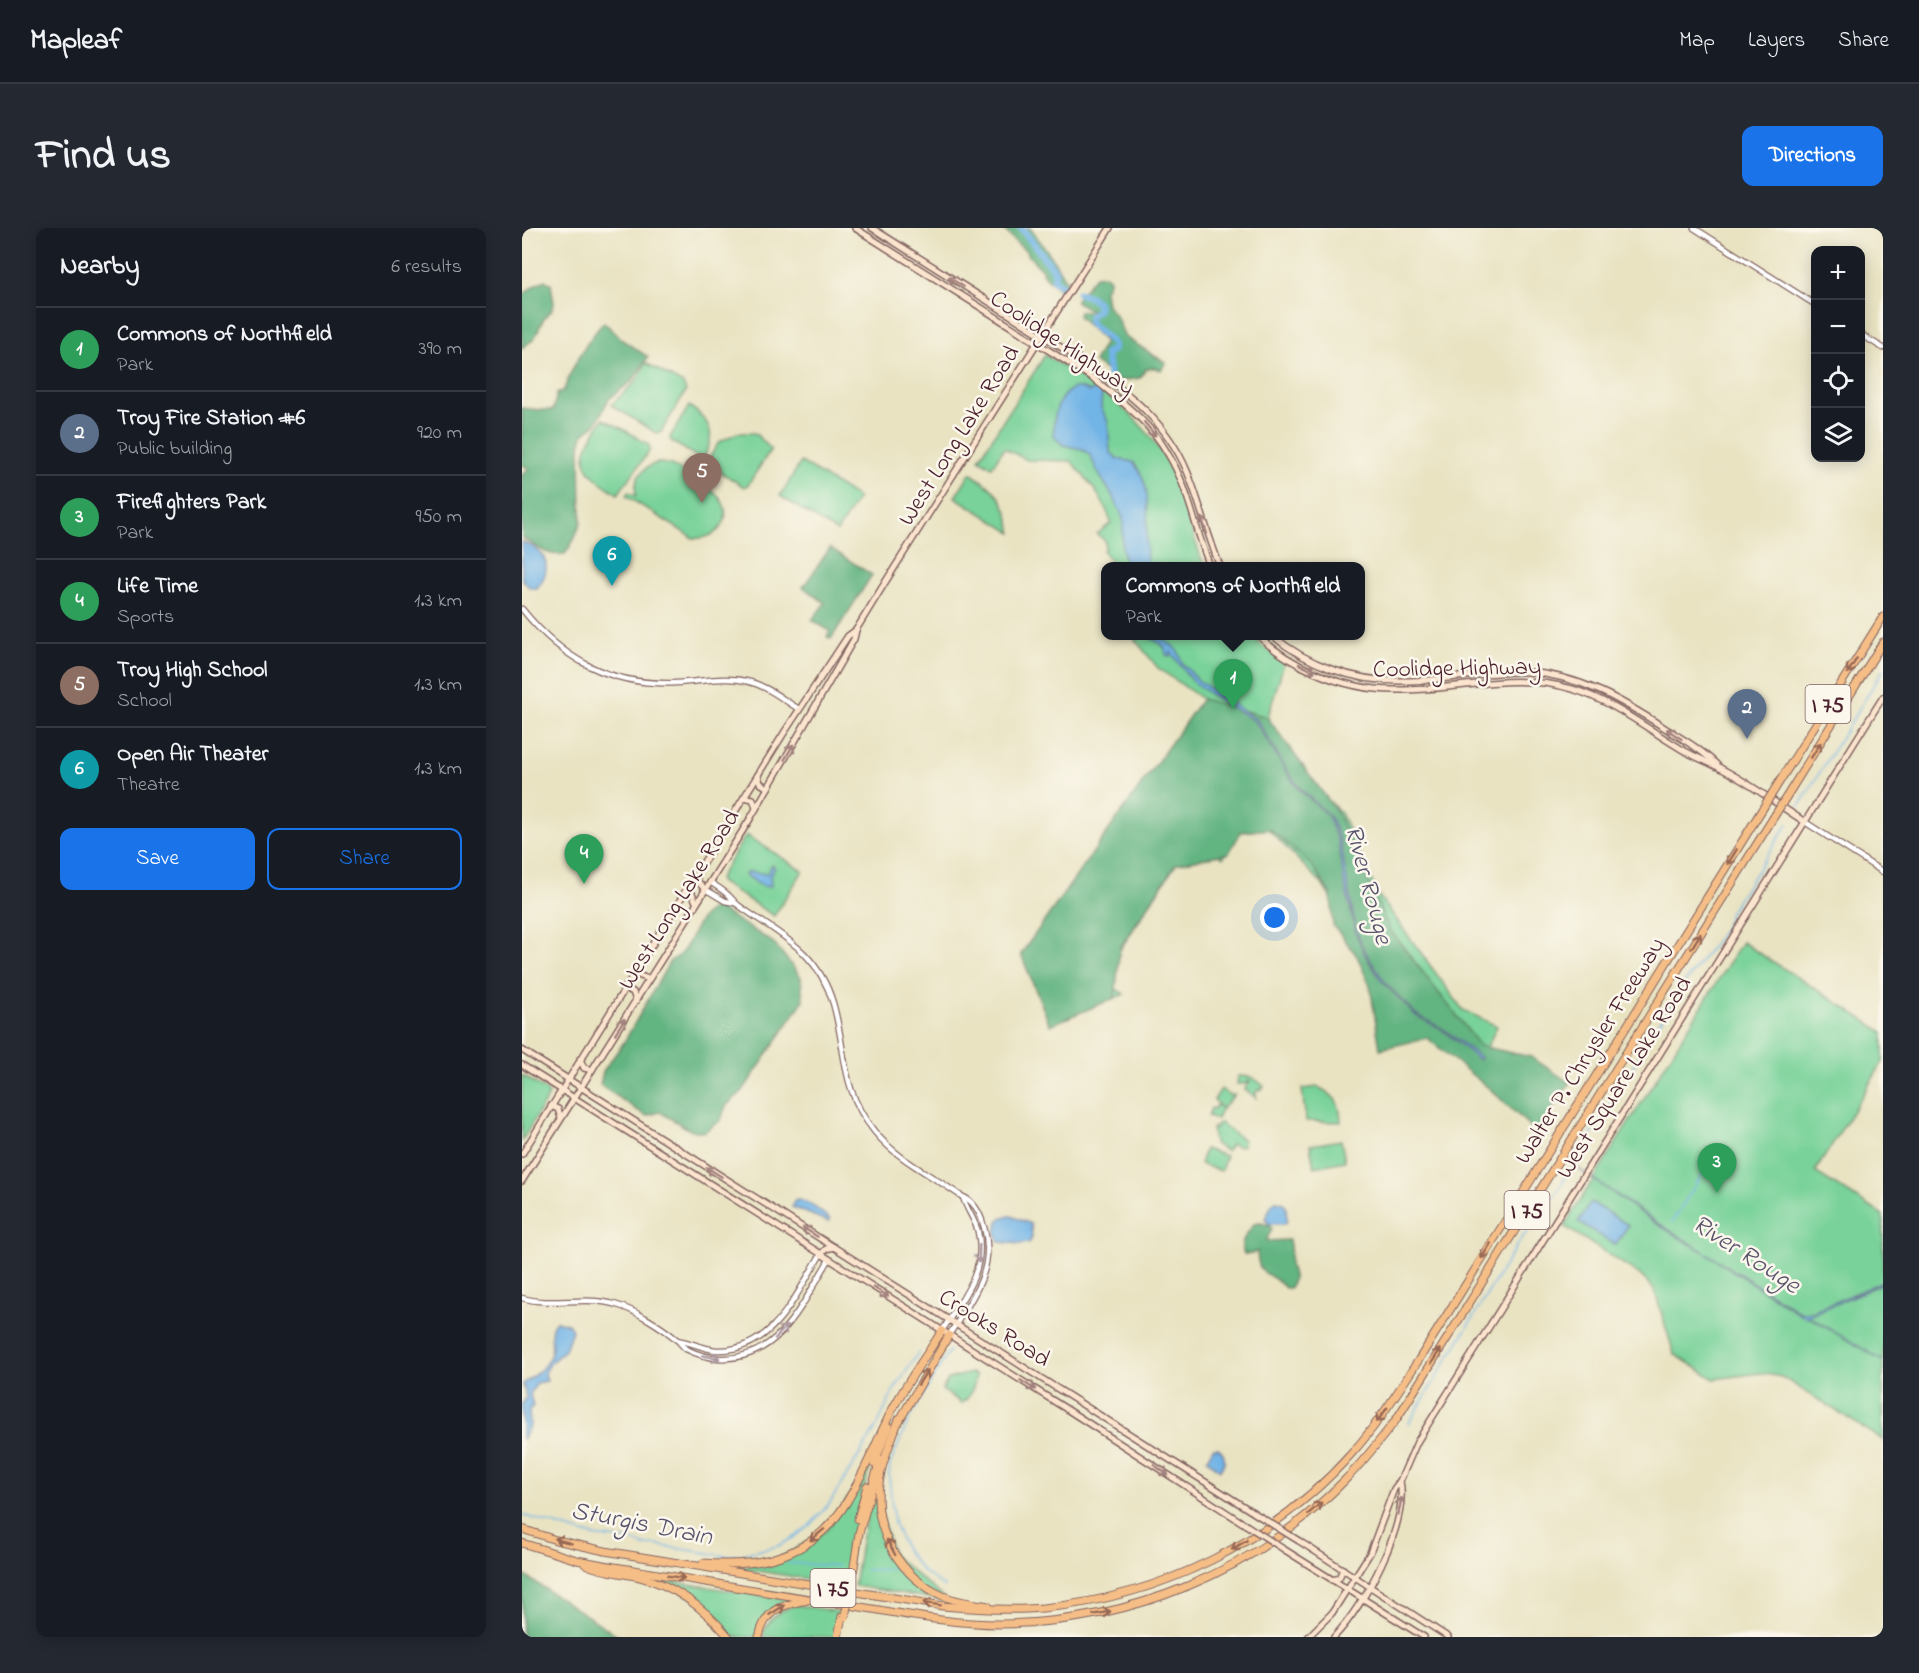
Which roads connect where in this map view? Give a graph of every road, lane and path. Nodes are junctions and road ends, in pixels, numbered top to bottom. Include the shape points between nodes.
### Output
1 (855, 228) edge
2 (872, 228) edge
3 (1110, 228) edge
4 (1694, 228) edge
5 (1811, 302) edge
6 (994, 305) junction
7 (985, 310) junction
8 (1006, 313) junction
9 (995, 317) junction
10 (1042, 336) junction
11 (1865, 337) edge
12 (1036, 344) junction
13 (1883, 348) edge
14 (1090, 366) junction
15 (1083, 373) junction
16 (1101, 374) junction
17 (1094, 380) junction
18 (1208, 562) edge
19 (1218, 562) edge
20 (522, 609) edge
21 (1883, 617) edge
22 (856, 630) junction
23 (1264, 640) edge
24 (1278, 640) edge
25 (1883, 642) edge
26 (831, 662) junction
27 (837, 668) junction
28 (1883, 697) edge
29 (799, 709) junction
30 (1720, 768) junction
31 (758, 773) junction
32 (768, 788) junction
33 (744, 797) junction
34 (756, 808) junction
35 (1805, 822) junction
36 (1883, 872) edge
37 (696, 873) junction
38 (710, 882) junction
39 (705, 889) junction
40 (685, 891) junction
41 (735, 903) junction
42 (696, 904) junction
43 (637, 967) junction
44 (649, 979) junction
45 (624, 988) junction
46 (636, 1001) junction
47 (522, 1050) edge
48 (580, 1059) junction
49 (522, 1065) edge
50 (552, 1069) junction
51 (592, 1070) junction
52 (542, 1078) junction
53 (568, 1079) junction
54 (581, 1088) junction
55 (561, 1090) junction
56 (574, 1098) junction
57 (600, 1100) junction
58 (551, 1107) junction
59 (591, 1109) junction
60 (561, 1119) junction
61 (522, 1154) edge
62 (522, 1181) edge
63 (738, 1187) junction
64 (728, 1196) junction
65 (963, 1197) junction
66 (764, 1203) junction
67 (754, 1212) junction
68 (981, 1217) junction
69 (974, 1220) junction
70 (834, 1247) junction
71 (821, 1254) junction
72 (829, 1260) junction
73 (799, 1289) junction
74 (522, 1298) edge
75 (793, 1298) junction
76 (806, 1298) junction
77 (916, 1299) junction
78 (800, 1306) junction
79 (906, 1308) junction
80 (949, 1319) junction
81 (956, 1324) junction
82 (942, 1331) junction
83 (949, 1335) junction
84 (677, 1340) junction
85 (1059, 1389) junction
86 (901, 1394) junction
87 (1048, 1398) junction
88 (1078, 1401) junction
89 (1068, 1410) junction
90 (899, 1419) junction
91 (1122, 1429) junction
92 (1112, 1438) junction
93 (1149, 1446) junction
94 (1139, 1455) junction
95 (1401, 1481) junction
96 (1383, 1522) junction
97 (522, 1528) edge
98 (1395, 1531) junction
99 (522, 1543) edge
100 (655, 1559) junction
101 (577, 1560) junction
102 (1343, 1569) junction
103 (1355, 1577) junction
104 (850, 1579) junction
105 (1332, 1580) junction
106 (1369, 1587) junction
107 (1347, 1589) junction
108 (1362, 1598) junction
109 (810, 1599) junction
110 (1387, 1599) junction
111 (1377, 1608) junction
112 (1011, 1610) junction
113 (1309, 1636) edge
114 (1445, 1636) edge
115 (729, 1637) edge
116 (759, 1637) edge
117 (840, 1637) edge
118 (1334, 1637) edge
119 (1424, 1637) edge

1 - 7 main road, Coolidge Highway
6 -> 2 main road, Coolidge Highway
3 - 10 main road, West Long Lake Road
4 - 5 street
6 - 7 main road
6 - 8 main road, Coolidge Highway
7 - 9 main road, Coolidge Highway
8 - 9 main road
8 - 10 main road, Coolidge Highway
9 - 12 main road, Coolidge Highway
10 - 12 main road, West Long Lake Road
10 - 14 main road, Coolidge Highway
11 - 13 street
12 - 15 main road, Coolidge Highway
12 - 22 main road, West Long Lake Road
14 - 15 main road
14 - 16 main road, Coolidge Highway
15 - 17 main road, Coolidge Highway
16 - 17 main road via 1096,374
19 -> 16 main road, Coolidge Highway via 1187,472 1171,441 1146,410
17 -> 18 main road, Coolidge Highway via 1145,423 1168,453
20 - 29 street via 561,650 599,671 647,683 747,681
21 -> 112 highway, Walter P. Chrysler Freeway / I 75, bridge via 1398,1392 1340,1467 1265,1529 1209,1563 1106,1598
22 - 26 main road, West Long Lake Road
22 - 27 main road, West Long Lake Road
23 -> 30 main road, Coolidge Highway via 1310,670 1336,681 1371,688 1408,690 1521,681 1570,688 1606,702
30 -> 24 main road, Coolidge Highway via 1688,742 1620,700 1575,680 1511,672 1412,681 1371,680 1322,666
109 -> 25 highway, Walter P. Chrysler Freeway / I 75, bridge via 964,1622 1031,1623 1087,1616 1143,1603 1209,1577 1278,1537 1306,1515 1345,1480 1396,1420
26 - 27 main road
26 - 29 main road, West Long Lake Road
32 -> 27 main road, West Long Lake Road
28 - 35 main road, West Square Lake Road
29 - 31 main road, West Long Lake Road
30 - 35 main road, Coolidge Highway
31 - 32 main road via 759,781
31 - 33 main road, West Long Lake Road
32 - 34 main road, West Long Lake Road
33 - 34 main road via 753,799
33 - 37 main road, West Long Lake Road
34 - 38 main road, West Long Lake Road
35 - 36 street, Coolidge Highway
35 - 95 main road, West Square Lake Road via 1417,1442
37 - 39 main road
37 - 40 main road, West Long Lake Road
38 - 39 main road, West Long Lake Road
38 - 41 street
39 - 41 street
39 - 42 main road, West Long Lake Road
40 - 42 main road via 694,894
40 - 43 main road, West Long Lake Road
41 - 65 street via 790,940 819,972 833,1003 849,1085 874,1132 896,1153
42 - 44 main road, West Long Lake Road
43 - 44 main road via 640,976
43 - 45 main road, West Long Lake Road
44 - 46 main road, West Long Lake Road
45 - 46 main road via 633,992
45 - 48 main road, West Long Lake Road
51 -> 46 main road, West Long Lake Road
47 - 50 main road, Crooks Road
48 - 51 main road via 584,1068
48 - 53 main road, West Long Lake Road
49 - 52 main road, Crooks Road
50 - 52 main road via 549,1076
50 - 53 main road, Crooks Road
51 - 54 main road, West Long Lake Road
52 - 55 main road, Crooks Road
53 - 54 main road, Crooks Road
53 - 55 main road, West Long Lake Road
54 - 56 main road, West Long Lake Road
54 - 57 main road, Crooks Road
55 - 56 main road, Crooks Road
55 - 58 main road, West Long Lake Road
56 - 59 main road, Crooks Road
56 - 60 main road, West Long Lake Road
57 - 59 main road via 594,1101
63 -> 57 main road, Crooks Road
58 - 60 main road via 560,1110
58 - 61 main road, West Long Lake Road
59 - 64 main road, Crooks Road
60 - 62 main road, West Long Lake Road
63 - 64 main road
63 - 66 main road, Crooks Road
64 - 67 main road, Crooks Road
65 - 68 street via 971,1201
65 - 69 street
66 - 67 main road
70 -> 66 main road, Crooks Road
67 - 71 main road, Crooks Road
68 - 69 street
68 - 81 street via 987,1240 986,1270
69 -> 80 street via 979,1238 978,1266
70 - 71 main road
70 - 77 main road, Crooks Road
71 - 72 main road, Crooks Road
71 - 73 street
72 - 76 street
72 -> 79 main road, Crooks Road
73 - 75 street
73 - 76 street
74 - 84 street via 614,1304
75 - 78 street
75 - 84 street via 773,1327 743,1347 715,1350
76 - 78 street
77 - 79 main road
77 - 80 main road, Crooks Road
84 -> 78 street via 688,1350 709,1357 744,1356 776,1339
79 - 82 main road, Crooks Road
80 - 81 main road, Crooks Road
80 - 82 street
81 - 83 street
81 - 85 main road, Crooks Road
82 - 83 main road, Crooks Road
82 - 86 highway
83 -> 87 main road, Crooks Road
90 -> 83 highway
85 - 87 main road
85 - 88 main road, Crooks Road
86 -> 100 highway via 847,1502 829,1525 808,1542 782,1556 747,1564
86 - 104 highway via 862,1499
87 - 89 main road, Crooks Road
88 - 89 main road via 1071,1403
88 - 91 main road, Crooks Road
89 - 92 main road, Crooks Road
90 - 104 highway via 872,1483
112 -> 90 highway via 941,1594 915,1578 895,1555 882,1528 878,1493
91 - 92 main road via 1119,1436
91 - 93 main road, Crooks Road
92 - 94 main road, Crooks Road
93 - 94 main road via 1142,1448
93 - 102 main road, Crooks Road, bridge
94 -> 105 main road, Crooks Road, bridge
95 - 96 main road, West Square Lake Road via 1394,1489
98 -> 95 main road, West Square Lake Road
96 - 98 main road
96 - 103 main road, West Square Lake Road
100 -> 97 highway, Walter P. Chrysler Freeway / I 75 via 604,1551
98 - 106 main road, West Square Lake Road
99 - 101 highway, Walter P. Chrysler Freeway / I 75
112 -> 100 highway, Walter P. Chrysler Freeway / I 75 via 944,1606
101 -> 109 highway, Walter P. Chrysler Freeway / I 75
101 - 115 highway via 673,1589 706,1612
102 - 103 main road, Crooks Road
102 - 105 main road via 1339,1578
103 - 106 main road, Crooks Road
103 - 107 main road, West Square Lake Road
104 - 117 highway, bridge
105 - 107 main road, Crooks Road
106 - 108 main road, West Square Lake Road
106 - 110 main road, Crooks Road
107 - 108 main road, Crooks Road
107 - 113 main road, West Square Lake Road via 1329,1617
108 - 111 main road, Crooks Road
108 - 118 main road, West Square Lake Road
116 -> 109 highway via 765,1620 774,1610
110 - 111 main road via 1379,1602
110 - 114 main road, Crooks Road
111 - 119 main road, Crooks Road

